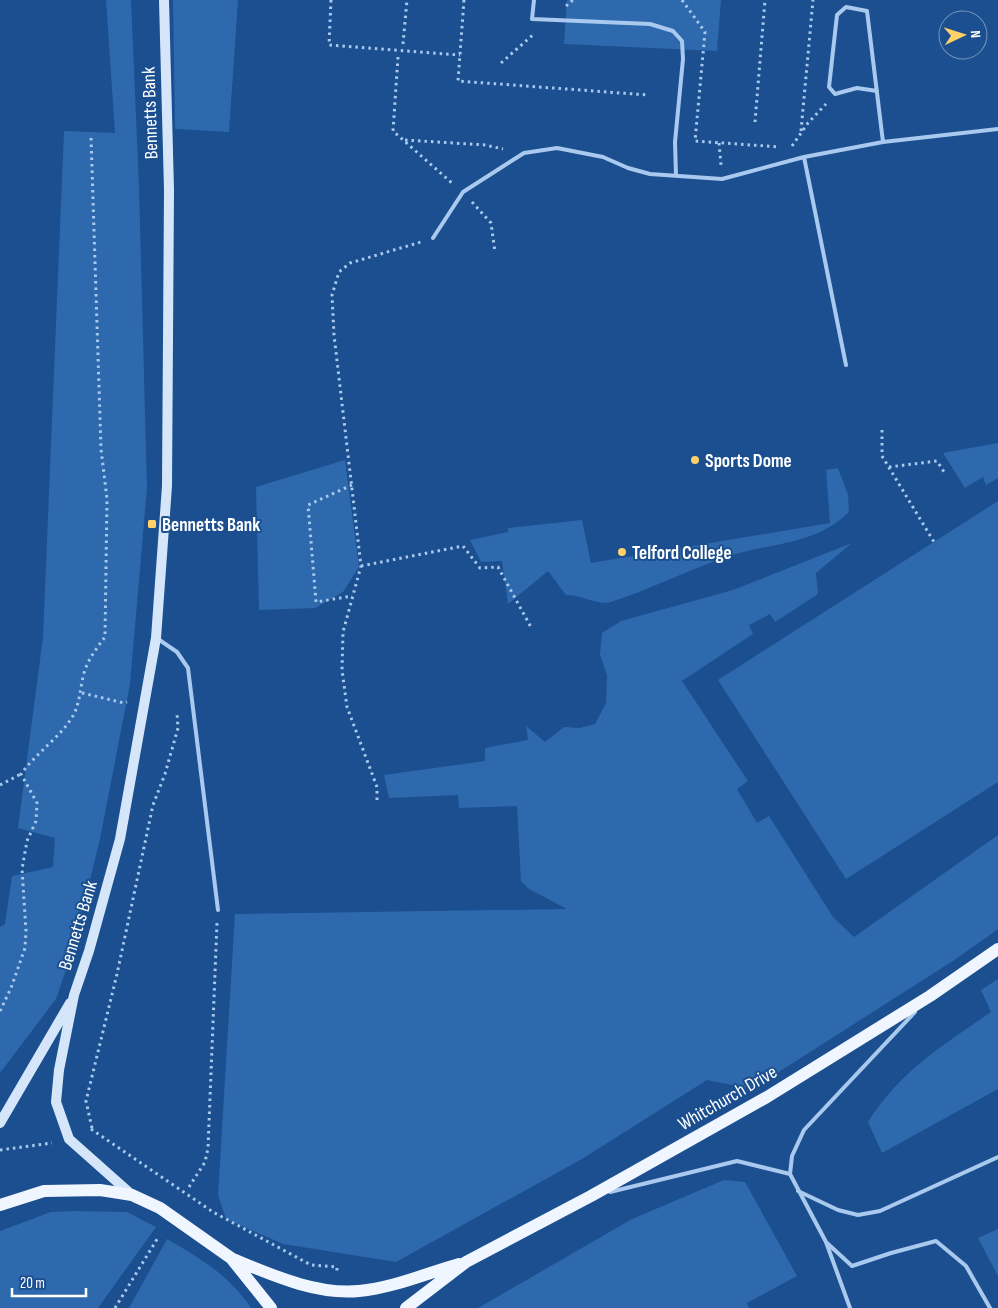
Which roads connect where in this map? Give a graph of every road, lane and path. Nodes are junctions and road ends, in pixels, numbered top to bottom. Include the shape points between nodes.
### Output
1 (164, 0) edge
2 (331, 0) edge
3 (407, 0) edge
4 (464, 0) edge
5 (534, 0) edge
6 (682, 0) edge
7 (765, 0) edge
8 (813, 0) edge
9 (403, 44) dead end
10 (460, 55) junction
11 (398, 57) dead end
12 (877, 91) junction
13 (835, 94) junction
14 (648, 95) dead end
15 (755, 122) dead end
16 (998, 129) edge
17 (801, 133) junction
18 (91, 137) dead end
19 (404, 140) junction
20 (883, 142) junction
21 (719, 143) junction
22 (781, 148) dead end
23 (791, 148) dead end
24 (524, 153) junction
25 (804, 158) junction
26 (676, 176) junction
27 (722, 179) junction
28 (462, 192) junction
29 (433, 238) joint
30 (495, 252) dead end
31 (846, 365) dead end
32 (882, 430) dead end
33 (889, 467) junction
34 (946, 475) dead end
35 (352, 485) junction
36 (934, 542) dead end
37 (360, 566) junction
38 (352, 596) junction
39 (532, 629) dead end
40 (156, 638) junction
41 (147, 690) junction
42 (82, 693) junction
43 (177, 709) dead end
44 (21, 774) junction
45 (0, 785) edge
46 (377, 800) dead end
47 (218, 910) joint
48 (998, 949) edge
49 (74, 995) junction
50 (930, 996) junction
51 (0, 1011) edge
52 (0, 1123) edge
53 (92, 1128) junction
54 (68, 1139) junction
55 (0, 1150) edge
56 (998, 1157) edge
57 (790, 1174) junction
58 (189, 1187) dead end
59 (798, 1191) junction
60 (132, 1195) junction
61 (591, 1196) junction
62 (0, 1205) edge
63 (159, 1236) dead end
64 (826, 1242) junction
65 (231, 1258) junction
66 (466, 1262) junction
67 (337, 1291) junction
68 (115, 1308) edge
69 (271, 1308) edge
70 (406, 1308) edge
71 (850, 1308) edge
72 (990, 1308) edge

1 - 40 main road, Bennetts Bank via 169,190 167,476
2 - 10 path via 329,45
3 - 9 path
4 - 10 path
5 - 26 lane via 532,19 650,24 673,31 682,41 675,142
6 - 21 path via 706,32 695,141
7 - 15 path
8 - 17 path
10 - 14 path via 458,81
11 - 19 path via 393,131
12 - 13 lane via 857,88
12 - 13 lane via 867,12 846,7 836,15 829,87
12 - 20 lane
13 - 17 path
16 - 20 lane
17 - 23 path
18 - 42 path via 101,450 108,546 105,637 86,668
19 - 24 path via 484,145
19 - 28 path
20 - 25 lane
21 - 22 path
21 - 27 path
24 - 26 lane via 557,148 603,157 642,172
24 - 28 lane
25 - 27 lane
25 - 31 lane
26 - 27 lane
28 - 29 lane
28 - 30 path via 491,223
29 - 35 path via 350,263 339,272 332,295 334,335
32 - 33 path via 882,456
33 - 34 path via 937,461
33 - 36 path
35 - 37 path
35 - 38 path via 308,505 316,602
37 - 38 path
37 - 39 path via 463,546 480,568 498,567
38 - 46 path via 343,632 342,670 347,707 377,787
40 - 41 main road, Bennetts Bank
40 - 47 lane via 177,652 188,668
41 - 42 path via 124,703
41 - 49 main road, Bennetts Bank via 120,839
42 - 44 path via 64,729
43 - 53 path via 178,728 153,804 118,974 86,1101
44 - 45 path
44 - 51 path via 37,803 36,821 26,841 22,869 25,948
47 - 58 path via 208,1148 205,1162
48 - 50 main road, Whitchurch Drive
49 - 52 main road, Bennetts Bank
49 - 54 main road, Bennetts Bank via 56,1102
50 - 57 lane via 804,1130 792,1156
50 - 61 main road, Whitchurch Drive via 767,1097
53 - 54 path
53 - 67 path via 212,1212 311,1265 337,1268
54 - 55 path
54 - 60 main road
56 - 59 lane via 880,1211 858,1215
57 - 59 lane
57 - 61 lane via 737,1161
59 - 64 lane
60 - 62 main road via 100,1190 44,1191
60 - 65 main road via 160,1208
61 - 66 main road, Whitchurch Drive
63 - 68 path
64 - 71 lane
64 - 72 lane via 852,1266 936,1242 966,1266
65 - 67 main road, Whitchurch Drive via 281,1278
65 - 69 main road
66 - 67 main road, Whitchurch Drive via 378,1288
66 - 70 main road, Whitchurch Drive

